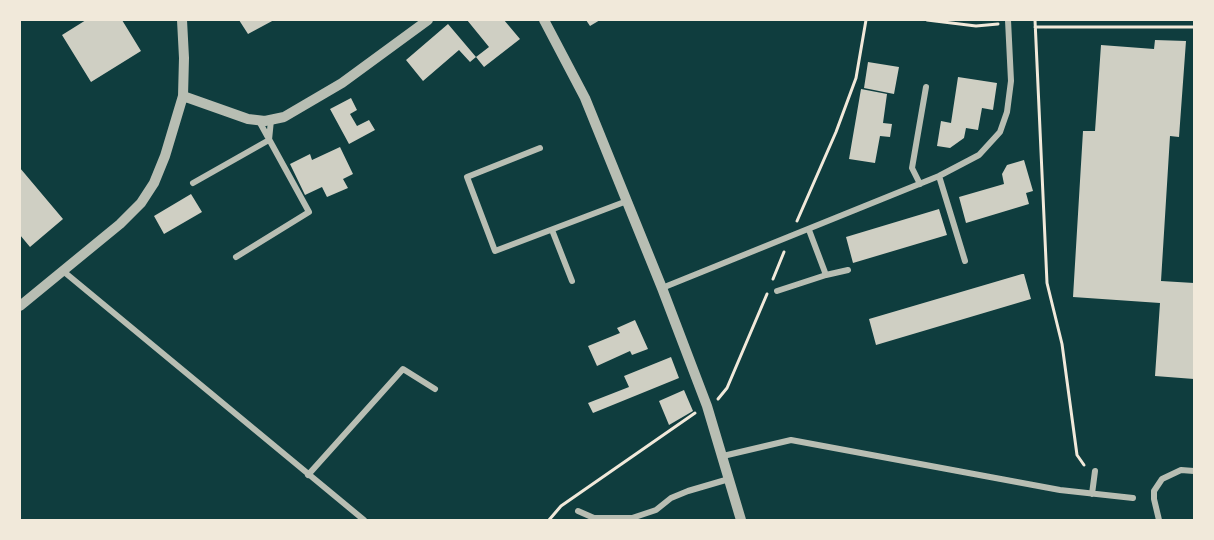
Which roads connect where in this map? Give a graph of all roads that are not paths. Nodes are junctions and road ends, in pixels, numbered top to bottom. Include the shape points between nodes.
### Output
1 (182, 20) edge
2 (428, 20) edge
3 (544, 20) edge
4 (1008, 20) edge
5 (926, 87) dead end
6 (183, 96) junction
7 (265, 120) junction
8 (270, 140) junction
9 (540, 148) dead end
10 (939, 176) junction
11 (193, 183) dead end
12 (920, 184) junction
13 (627, 201) junction
14 (552, 230) junction
15 (809, 230) junction
16 (236, 257) dead end
17 (965, 261) dead end
18 (848, 270) dead end
19 (63, 271) junction
20 (826, 275) junction
21 (572, 281) dead end
22 (662, 288) junction
23 (777, 291) dead end
24 (20, 306) edge
25 (435, 389) dead end
26 (723, 456) junction
27 (1095, 471) dead end
28 (1194, 471) edge
29 (308, 475) junction
30 (730, 479) junction
31 (1092, 494) junction
32 (1132, 498) dead end
33 (578, 512) dead end
34 (364, 520) edge
35 (741, 520) edge
36 (1159, 520) edge

1 - 6 street
2 - 7 street via 320,97 284,117
3 - 13 street via 585,99
4 - 10 street via 1011,81 1000,132 979,155
5 - 12 street via 912,168
6 - 7 street via 237,117
6 - 19 street via 165,156 141,203
7 - 8 street
7 - 8 street
8 - 11 street
8 - 16 street via 309,212
9 - 14 street via 467,177 495,251
10 - 12 street
10 - 17 street
12 - 15 street
13 - 14 street
13 - 22 street
14 - 21 street
15 - 20 street
15 - 22 street
18 - 20 street
19 - 24 street
19 - 29 street
20 - 23 street
22 - 26 street
25 - 29 street via 403,369
26 - 30 street
26 - 31 street via 791,440
27 - 31 street
28 - 36 street via 1181,470 1162,479 1154,499
29 - 34 street
30 - 33 street via 688,491 656,510 632,518 594,518
30 - 35 street
31 - 32 street

